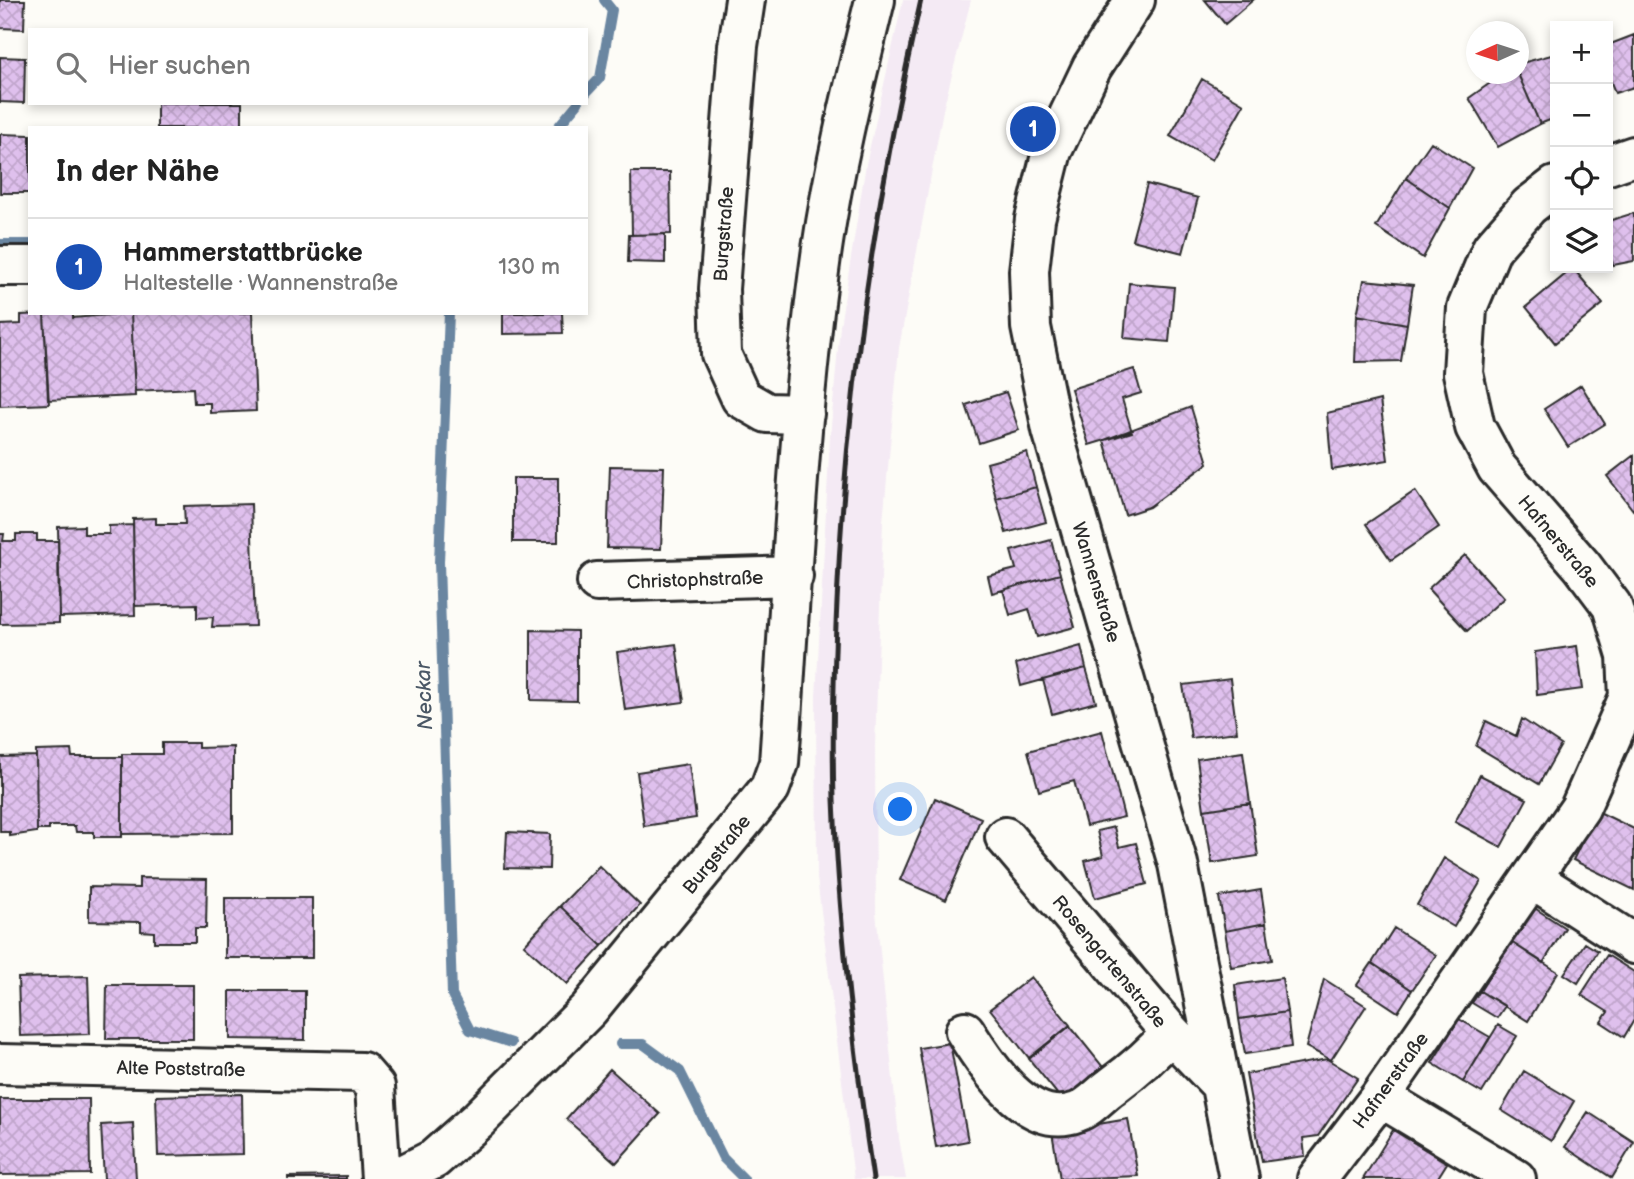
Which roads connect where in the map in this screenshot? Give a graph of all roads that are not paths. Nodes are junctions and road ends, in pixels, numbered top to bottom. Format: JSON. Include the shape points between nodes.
{"nodes":[{"id":1,"x":745,"y":0,"type":"edge"},
{"id":2,"x":875,"y":0,"type":"edge"},
{"id":3,"x":1135,"y":0,"type":"edge"},
{"id":4,"x":1634,"y":156,"type":"edge"},
{"id":5,"x":1613,"y":163,"type":"edge"},
{"id":6,"x":1550,"y":190,"type":"edge"},
{"id":7,"x":0,"y":266,"type":"edge"},
{"id":8,"x":28,"y":266,"type":"edge"},
{"id":9,"x":804,"y":414,"type":"junction"},
{"id":10,"x":793,"y":576,"type":"junction"},
{"id":11,"x":597,"y":582,"type":"dead end"},
{"id":12,"x":1632,"y":698,"type":"edge"},
{"id":13,"x":1005,"y":837,"type":"dead end"},
{"id":14,"x":1533,"y":879,"type":"junction"},
{"id":15,"x":1634,"y":944,"type":"edge"},
{"id":16,"x":965,"y":1031,"type":"dead end"},
{"id":17,"x":1171,"y":1033,"type":"junction"},
{"id":18,"x":0,"y":1063,"type":"edge"},
{"id":19,"x":1219,"y":1083,"type":"junction"},
{"id":20,"x":1380,"y":1097,"type":"junction"},
{"id":21,"x":381,"y":1179,"type":"edge"},
{"id":22,"x":395,"y":1179,"type":"edge"},
{"id":23,"x":1239,"y":1179,"type":"edge"},
{"id":24,"x":1317,"y":1179,"type":"edge"},
{"id":25,"x":1516,"y":1179,"type":"edge"}],
"edges":[{"from":1,"to":9,"type":"street","name":"Burgstraße","via":[[737,46],[719,289],[721,354],[741,398],[767,413]]},
{"from":2,"to":9,"type":"street","name":"Burgstraße","via":[[846,117],[822,247]]},
{"from":3,"to":19,"type":"street","name":"Wannenstraße","via":[[1093,67],[1052,151],[1028,271],[1031,327],[1052,430],[1178,864]]},
{"from":4,"to":5,"type":"street"},
{"from":6,"to":12,"type":"street","name":"Hafnerstraße","via":[[1492,248],[1467,308],[1463,373],[1475,427],[1497,468],[1612,606],[1627,656]]},
{"from":7,"to":8,"type":"street"},
{"from":9,"to":10,"type":"street","name":"Burgstraße"},
{"from":10,"to":11,"type":"street","name":"Christophstraße"},
{"from":10,"to":22,"type":"street","name":"Burgstraße","via":[[779,763],[770,788],[589,1009],[434,1159]]},
{"from":12,"to":14,"type":"street","name":"Hafnerstraße","via":[[1580,808]]},
{"from":13,"to":17,"type":"street","name":"Rosengartenstraße"},
{"from":14,"to":15,"type":"street"},
{"from":14,"to":20,"type":"street","name":"Hafnerstraße"},
{"from":16,"to":17,"type":"street","via":[[1009,1093],[1050,1115],[1077,1112],[1149,1058]]},
{"from":17,"to":19,"type":"street","name":"Rosengartenstraße"},
{"from":18,"to":21,"type":"street","name":"Alte Poststraße","via":[[362,1072],[375,1087]]},
{"from":19,"to":23,"type":"street","name":"Wannenstraße"},
{"from":20,"to":24,"type":"street","name":"Hafnerstraße"},
{"from":20,"to":25,"type":"street"}]}
